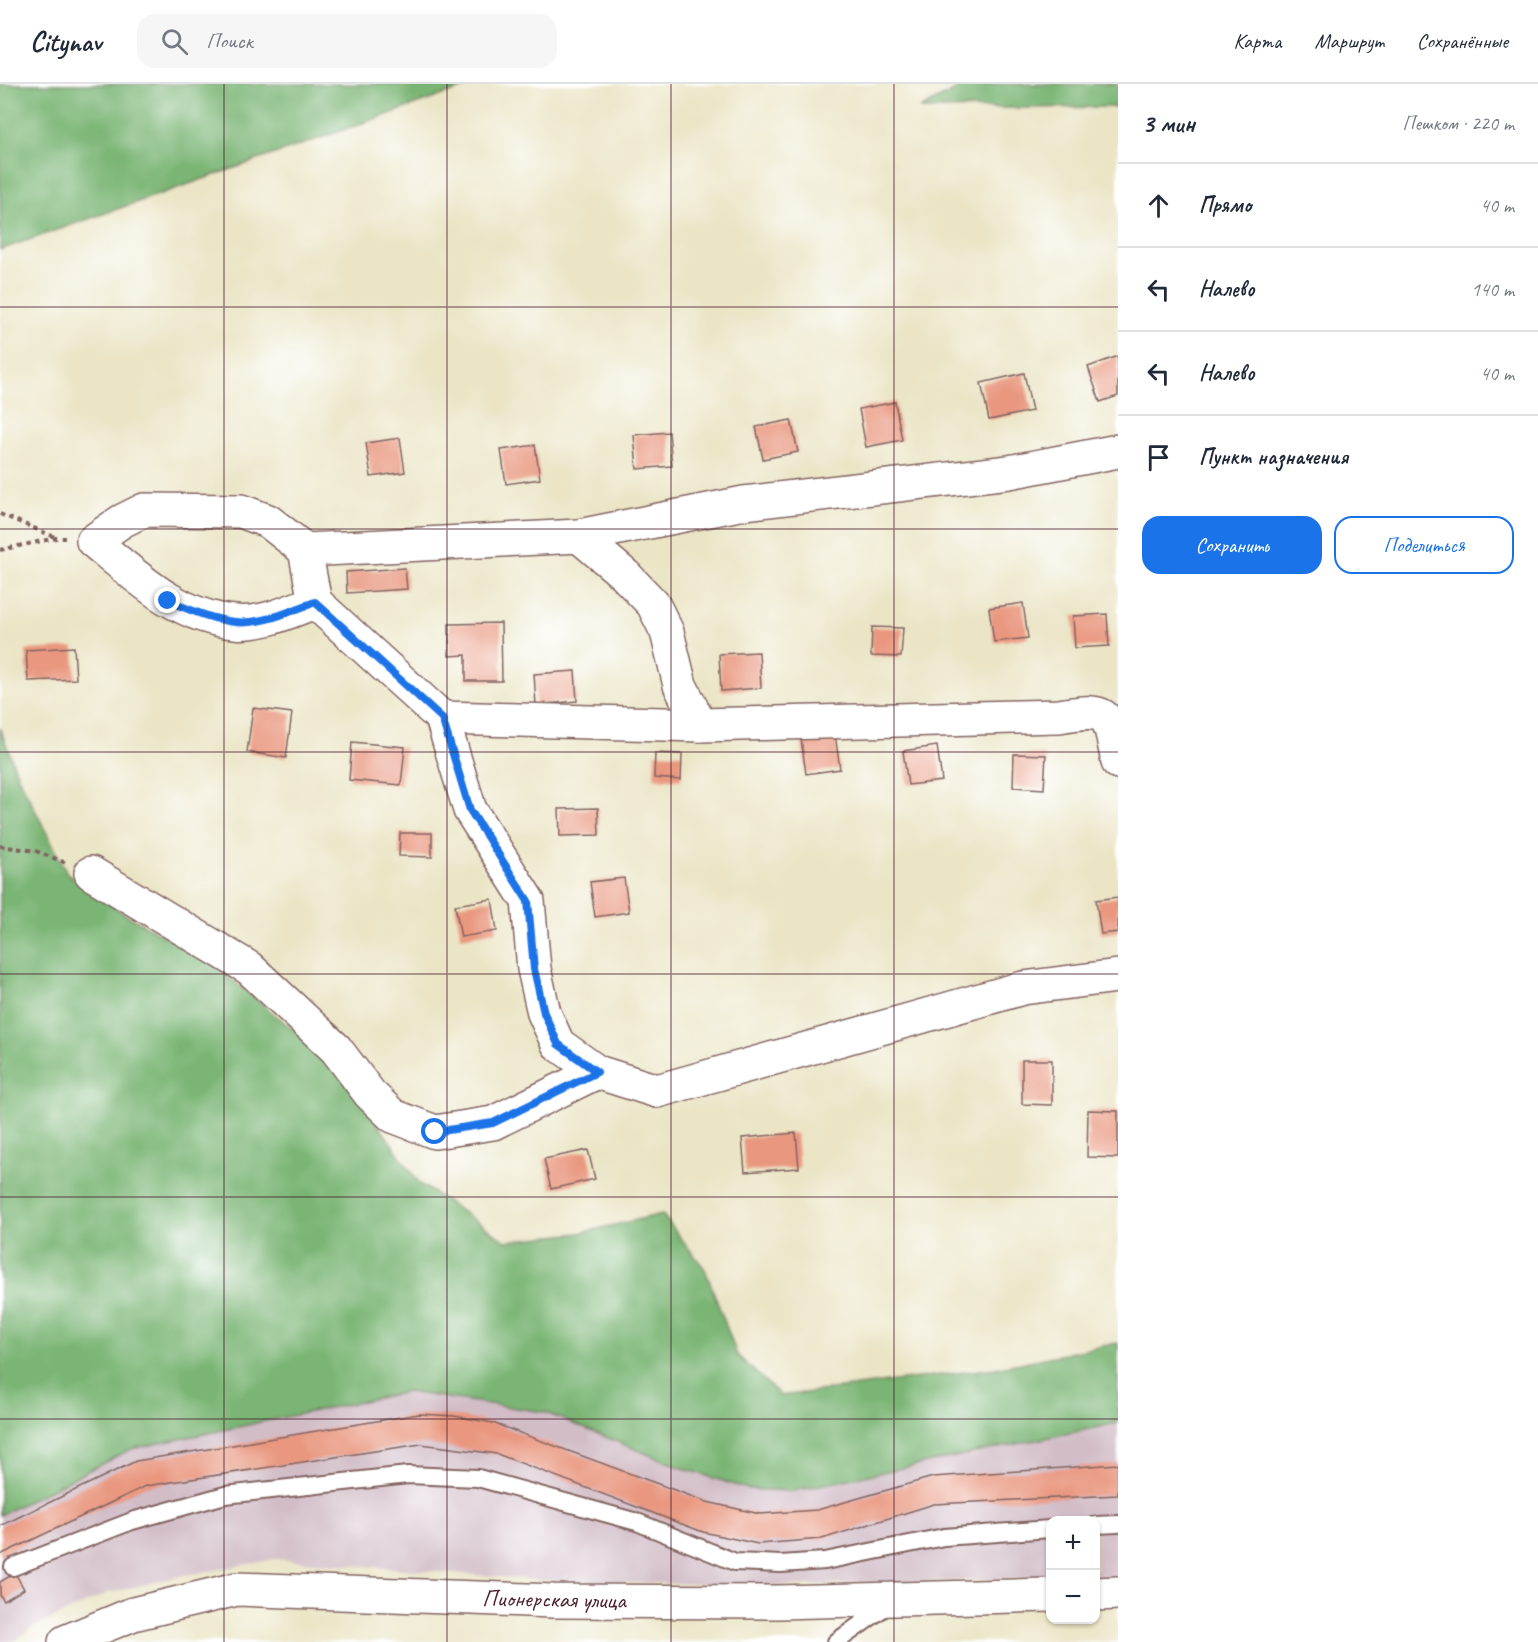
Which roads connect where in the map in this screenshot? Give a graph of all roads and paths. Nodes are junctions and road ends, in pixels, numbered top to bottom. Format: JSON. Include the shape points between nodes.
{"nodes":[{"id":1,"x":1118,"y":451,"type":"edge"},
{"id":2,"x":0,"y":514,"type":"edge"},
{"id":3,"x":579,"y":536,"type":"junction"},
{"id":4,"x":0,"y":550,"type":"edge"},
{"id":5,"x":305,"y":550,"type":"junction"},
{"id":6,"x":315,"y":602,"type":"junction"},
{"id":7,"x":442,"y":718,"type":"junction"},
{"id":8,"x":700,"y":725,"type":"junction"},
{"id":9,"x":1118,"y":762,"type":"edge"},
{"id":10,"x":0,"y":846,"type":"edge"},
{"id":11,"x":91,"y":873,"type":"joint"},
{"id":12,"x":1118,"y":976,"type":"edge"},
{"id":13,"x":597,"y":1072,"type":"junction"},
{"id":14,"x":1118,"y":1524,"type":"edge"},
{"id":15,"x":1100,"y":1525,"type":"edge"},
{"id":16,"x":1046,"y":1529,"type":"edge"},
{"id":17,"x":13,"y":1568,"type":"dead end"},
{"id":18,"x":1118,"y":1593,"type":"edge"},
{"id":19,"x":1100,"y":1594,"type":"edge"},
{"id":20,"x":1046,"y":1595,"type":"edge"},
{"id":21,"x":897,"y":1599,"type":"junction"},
{"id":22,"x":65,"y":1642,"type":"edge"},
{"id":23,"x":836,"y":1642,"type":"edge"}],
"edges":[{"from":1,"to":3,"type":"street","via":[[1009,472],[744,503]]},
{"from":2,"to":4,"type":"path","via":[[56,538]]},
{"from":3,"to":5,"type":"street"},
{"from":3,"to":8,"type":"street","via":[[653,604],[667,632],[680,685]]},
{"from":5,"to":6,"type":"street"},
{"from":5,"to":6,"type":"street","via":[[268,521],[241,511],[144,510],[93,541],[168,601],[204,615],[236,622],[269,618]]},
{"from":6,"to":7,"type":"street"},
{"from":7,"to":8,"type":"street"},
{"from":7,"to":13,"type":"street","via":[[470,810],[528,901],[534,969],[544,1013],[558,1044]]},
{"from":8,"to":9,"type":"street","via":[[1047,716],[1085,711],[1100,713],[1110,723]]},
{"from":10,"to":11,"type":"path","via":[[36,851]]},
{"from":11,"to":13,"type":"street","via":[[249,968],[336,1049],[370,1094],[393,1116],[435,1132],[493,1123]]},
{"from":12,"to":13,"type":"street","via":[[1023,988],[657,1091]]},
{"from":14,"to":15,"type":"lane"},
{"from":16,"to":17,"type":"lane","via":[[944,1538],[825,1561],[735,1562],[637,1522],[478,1478],[408,1475],[225,1495],[132,1521]]},
{"from":18,"to":19,"type":"street"},
{"from":20,"to":21,"type":"street","name":"Пионерская улица"},
{"from":21,"to":22,"type":"street","name":"Пионерская улица","via":[[553,1601],[237,1589],[133,1614]]},
{"from":21,"to":23,"type":"lane"}]}
